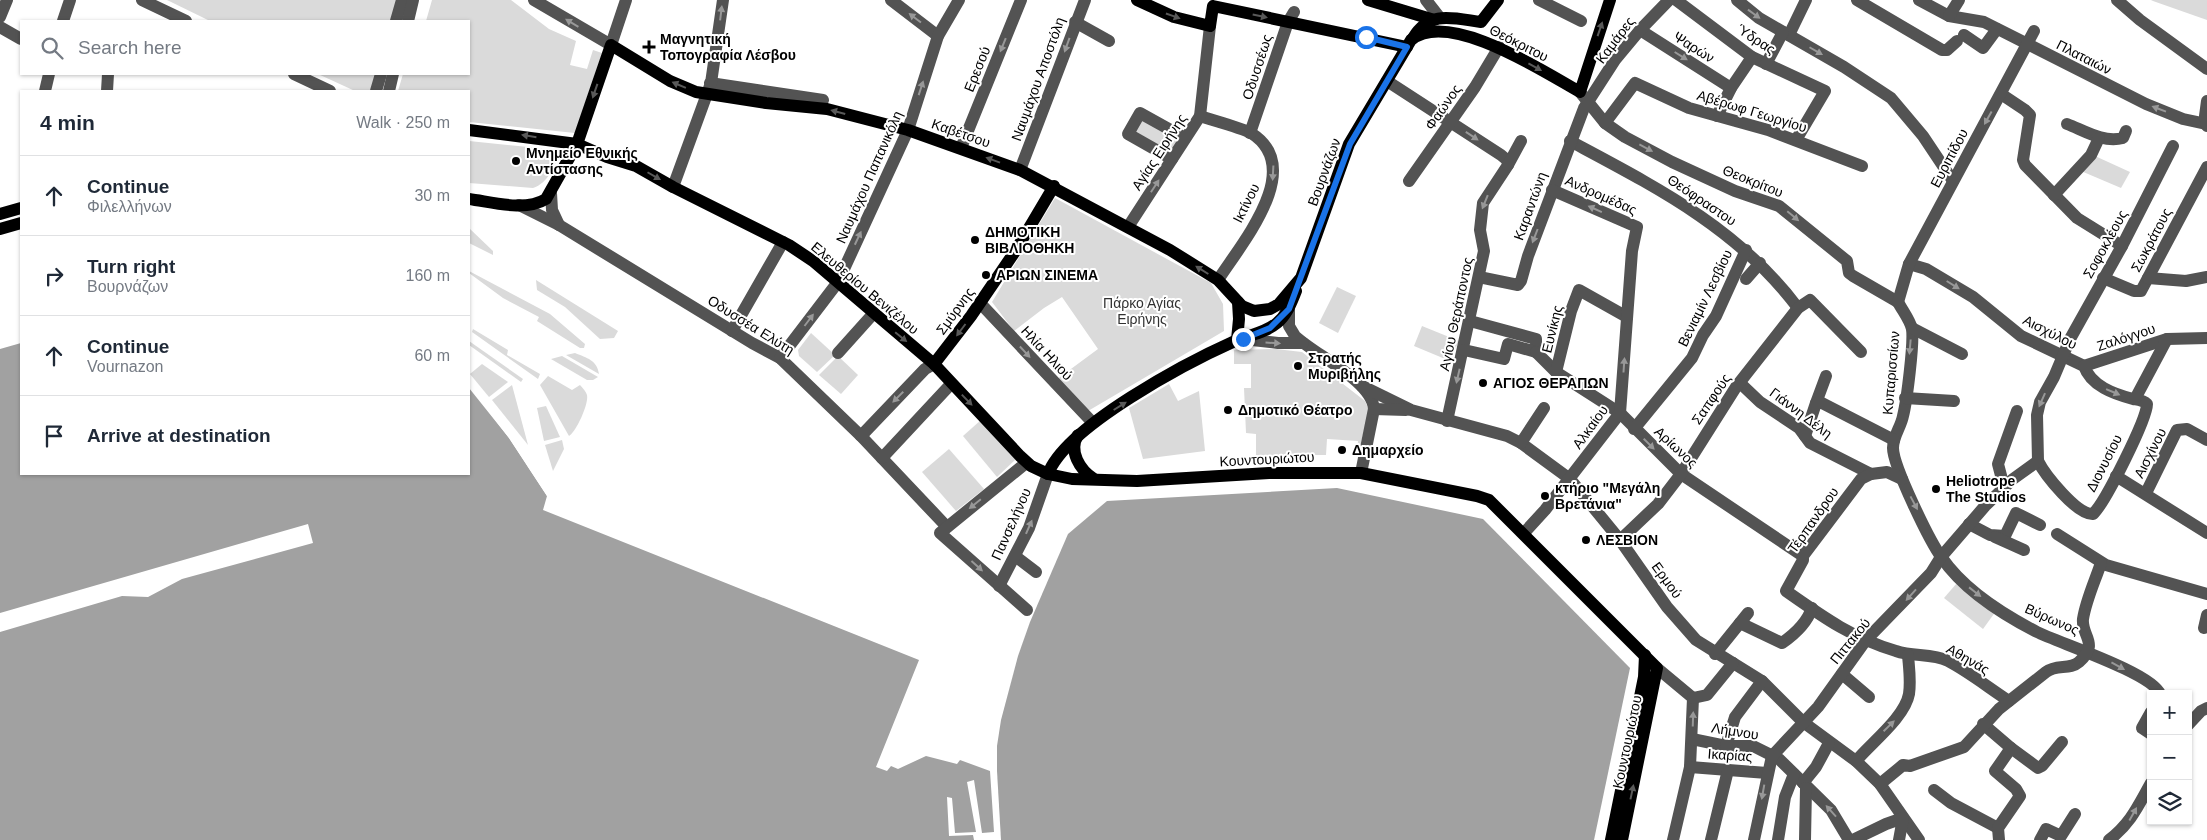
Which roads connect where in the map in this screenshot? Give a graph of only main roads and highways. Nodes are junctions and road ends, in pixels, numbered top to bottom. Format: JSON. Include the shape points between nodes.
{"nodes":[{"id":1,"x":1137,"y":0,"type":"edge"},
{"id":2,"x":1368,"y":0,"type":"edge"},
{"id":3,"x":1498,"y":0,"type":"edge"},
{"id":4,"x":1610,"y":0,"type":"edge"},
{"id":5,"x":1213,"y":3,"type":"edge"},
{"id":6,"x":1435,"y":19,"type":"junction"},
{"id":7,"x":1462,"y":20,"type":"junction"},
{"id":8,"x":1481,"y":22,"type":"junction"},
{"id":9,"x":1459,"y":36,"type":"junction"},
{"id":10,"x":1483,"y":40,"type":"junction"},
{"id":11,"x":1409,"y":44,"type":"junction"},
{"id":12,"x":470,"y":130,"type":"edge"},
{"id":13,"x":577,"y":144,"type":"junction"},
{"id":14,"x":1054,"y":186,"type":"junction"},
{"id":15,"x":470,"y":199,"type":"edge"},
{"id":16,"x":20,"y":208,"type":"edge"},
{"id":17,"x":0,"y":214,"type":"edge"},
{"id":18,"x":20,"y":222,"type":"edge"},
{"id":19,"x":0,"y":229,"type":"edge"},
{"id":20,"x":1301,"y":278,"type":"junction"},
{"id":21,"x":1238,"y":302,"type":"junction"},
{"id":22,"x":1274,"y":307,"type":"joint"},
{"id":23,"x":1240,"y":339,"type":"junction"},
{"id":24,"x":934,"y":364,"type":"junction"},
{"id":25,"x":1080,"y":433,"type":"junction"},
{"id":26,"x":1048,"y":474,"type":"junction"},
{"id":27,"x":1094,"y":479,"type":"junction"},
{"id":28,"x":1645,"y":655,"type":"junction"},
{"id":29,"x":1611,"y":840,"type":"edge"},
{"id":30,"x":1622,"y":840,"type":"edge"}],
"edges":[{"from":1,"to":5,"type":"main road","name":"Αγίας Ειρήνης","one_way":true,"via":[[1174,17],[1210,26]]},
{"from":2,"to":6,"type":"main road"},
{"from":3,"to":8,"type":"main road"},
{"from":10,"to":4,"type":"main road","name":"Θεόκριτου","one_way":true,"via":[[1584,96]]},
{"from":5,"to":11,"type":"main road","one_way":true},
{"from":6,"to":7,"type":"main road"},
{"from":6,"to":11,"type":"main road","name":"Βουρνάζων","via":[[1422,25]]},
{"from":7,"to":8,"type":"main road"},
{"from":7,"to":9,"type":"main road","via":[[1468,29]]},
{"from":8,"to":10,"type":"main road","via":[[1478,33]]},
{"from":9,"to":10,"type":"main road","name":"Θεόκριτου"},
{"from":9,"to":11,"type":"main road","name":"Θεόκριτου","via":[[1429,32],[1419,34]]},
{"from":11,"to":20,"type":"main road","name":"Βουρνάζων","via":[[1350,144]]},
{"from":13,"to":12,"type":"main road","name":"Ελευθερίου Βενιζέλου","one_way":true},
{"from":14,"to":13,"type":"main road","name":"Καβέτσου","one_way":true,"via":[[1020,170],[908,130],[827,109],[670,81],[611,45]]},
{"from":13,"to":15,"type":"main road","via":[[551,193],[540,202],[519,205]]},
{"from":13,"to":24,"type":"main road","name":"Ελευθερίου Βενιζέλου","one_way":true,"via":[[636,166],[673,188],[783,242],[813,261]]},
{"from":21,"to":14,"type":"main road","name":"Καβέτσου","one_way":true,"via":[[1218,280]]},
{"from":14,"to":24,"type":"main road","name":"Σμύρνης","one_way":true,"via":[[980,304]]},
{"from":16,"to":17,"type":"main road"},
{"from":18,"to":19,"type":"main road"},
{"from":20,"to":22,"type":"main road","name":"Βουρνάζων","via":[[1284,300]]},
{"from":20,"to":23,"type":"main road","via":[[1289,309],[1270,328]]},
{"from":21,"to":22,"type":"main road","name":"Καβέτσου","via":[[1254,311]]},
{"from":21,"to":23,"type":"main road"},
{"from":25,"to":23,"type":"main road","one_way":true,"via":[[1182,367]]},
{"from":24,"to":26,"type":"main road","name":"Ελευθερίου Βενιζέλου","one_way":true,"via":[[1026,463]]},
{"from":25,"to":26,"type":"main road","via":[[1052,463]]},
{"from":25,"to":27,"type":"main road","via":[[1074,445],[1077,457],[1082,470]]},
{"from":26,"to":27,"type":"main road","name":"Κουντουριώτου"},
{"from":27,"to":28,"type":"main road","name":"Κουντουριώτου","via":[[1108,482],[1269,473],[1361,473],[1483,497],[1524,533]]},
{"from":28,"to":29,"type":"main road","name":"Κουντουριώτου","via":[[1644,677]]},
{"from":30,"to":28,"type":"main road","name":"Κουντουριώτου","one_way":true,"via":[[1657,668]]}]}
